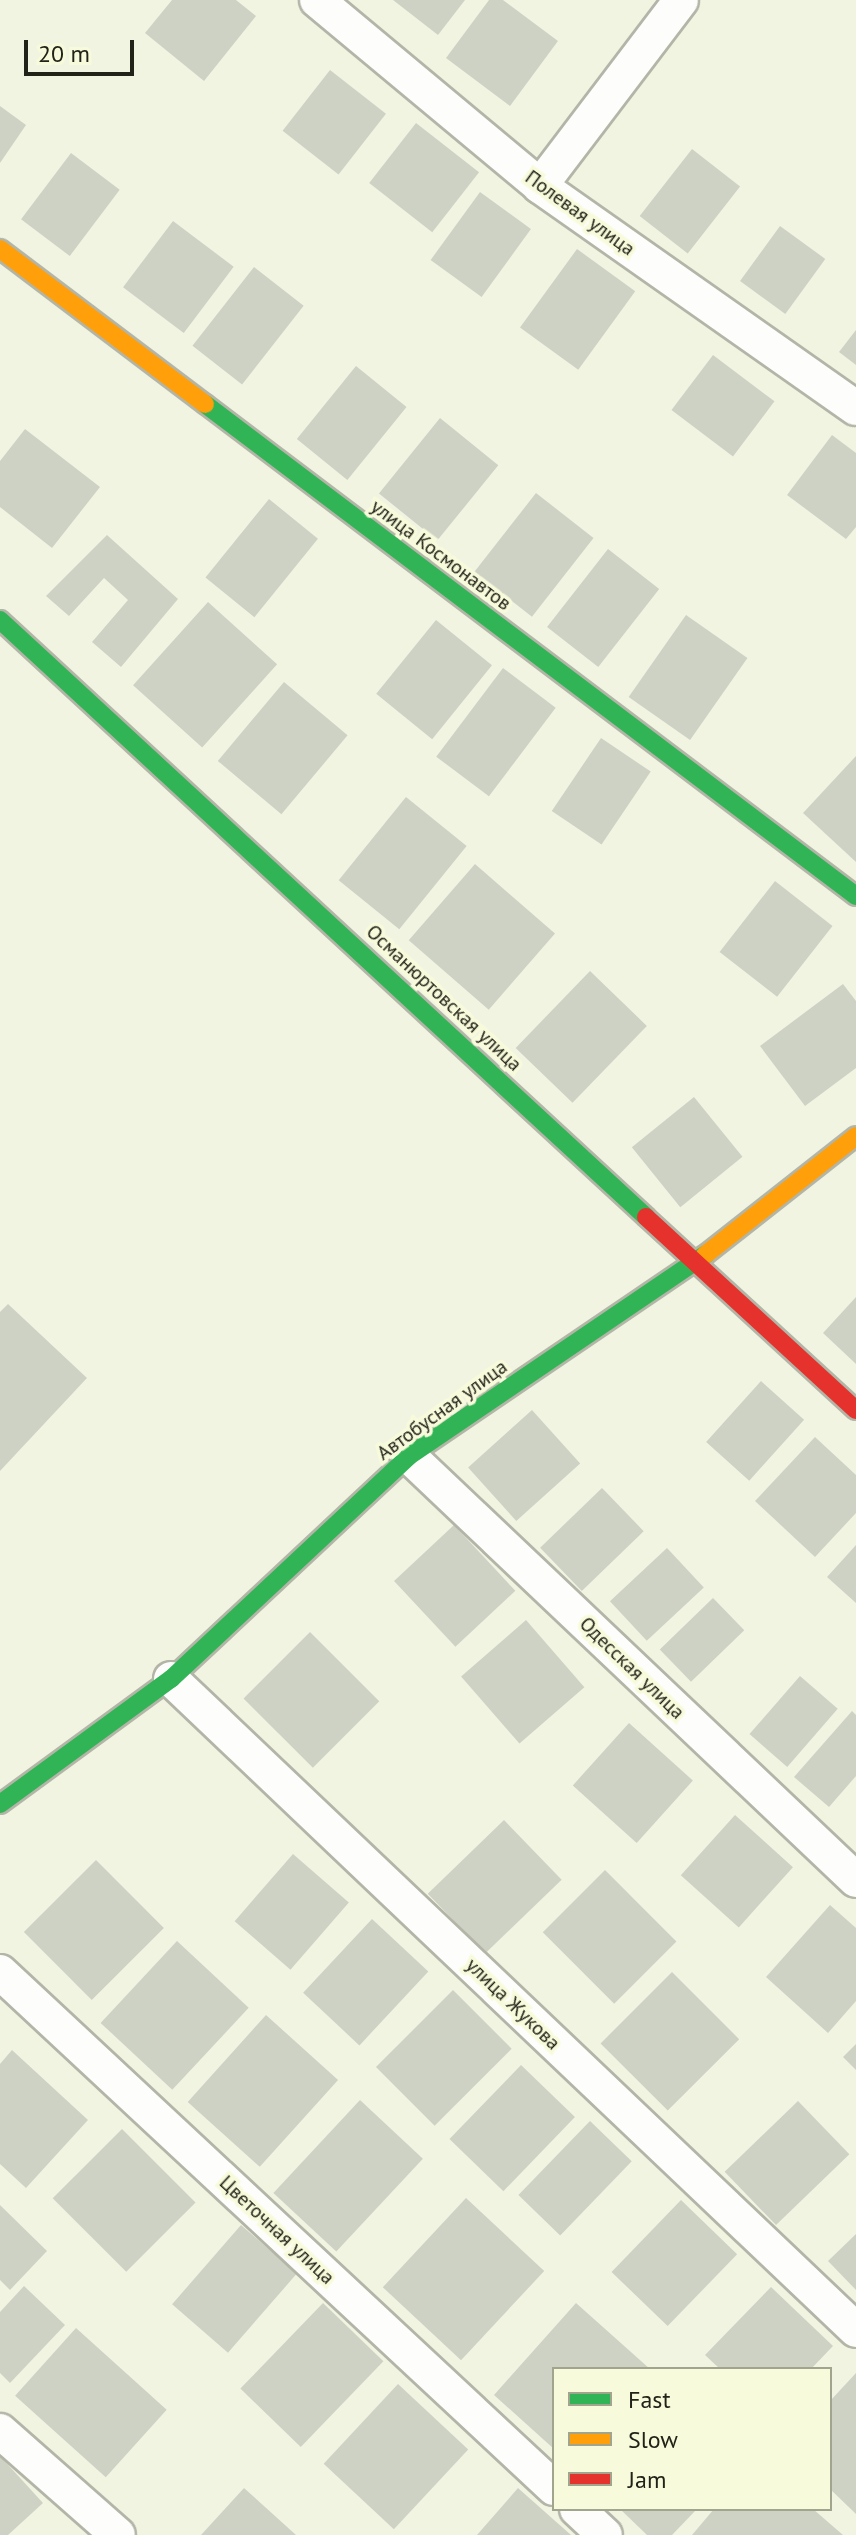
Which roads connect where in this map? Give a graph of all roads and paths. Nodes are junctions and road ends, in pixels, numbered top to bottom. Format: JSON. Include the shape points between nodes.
{"nodes":[{"id":1,"x":317,"y":0,"type":"edge"},
{"id":2,"x":681,"y":0,"type":"edge"},
{"id":3,"x":540,"y":186,"type":"junction"},
{"id":4,"x":0,"y":249,"type":"edge"},
{"id":5,"x":856,"y":408,"type":"edge"},
{"id":6,"x":0,"y":620,"type":"edge"},
{"id":7,"x":856,"y":896,"type":"edge"},
{"id":8,"x":856,"y":1136,"type":"edge"},
{"id":9,"x":697,"y":1261,"type":"junction"},
{"id":10,"x":856,"y":1410,"type":"edge"},
{"id":11,"x":409,"y":1456,"type":"junction"},
{"id":12,"x":171,"y":1679,"type":"junction"},
{"id":13,"x":0,"y":1804,"type":"edge"},
{"id":14,"x":856,"y":1880,"type":"edge"},
{"id":15,"x":0,"y":1972,"type":"edge"},
{"id":16,"x":856,"y":2330,"type":"edge"},
{"id":17,"x":0,"y":2431,"type":"edge"},
{"id":18,"x":552,"y":2486,"type":"edge"},
{"id":19,"x":579,"y":2511,"type":"edge"},
{"id":20,"x":118,"y":2535,"type":"edge"},
{"id":21,"x":605,"y":2535,"type":"edge"}],
"edges":[{"from":1,"to":3,"type":"street","name":"Полевая улица"},
{"from":2,"to":3,"type":"street"},
{"from":3,"to":5,"type":"street","name":"Полевая улица"},
{"from":4,"to":7,"type":"street","name":"улица Космонавтов"},
{"from":6,"to":9,"type":"street","name":"Османюртовская улица"},
{"from":8,"to":9,"type":"street","name":"Автобусная улица"},
{"from":9,"to":10,"type":"street","name":"Османюртовская улица"},
{"from":9,"to":11,"type":"street","name":"Автобусная улица"},
{"from":11,"to":12,"type":"street","name":"Автобусная улица"},
{"from":11,"to":14,"type":"street","name":"Одесская улица"},
{"from":12,"to":13,"type":"street","name":"Автобусная улица"},
{"from":12,"to":16,"type":"street","name":"улица Жукова"},
{"from":15,"to":18,"type":"street","name":"Цветочная улица"},
{"from":17,"to":20,"type":"street"},
{"from":19,"to":21,"type":"street"}]}
